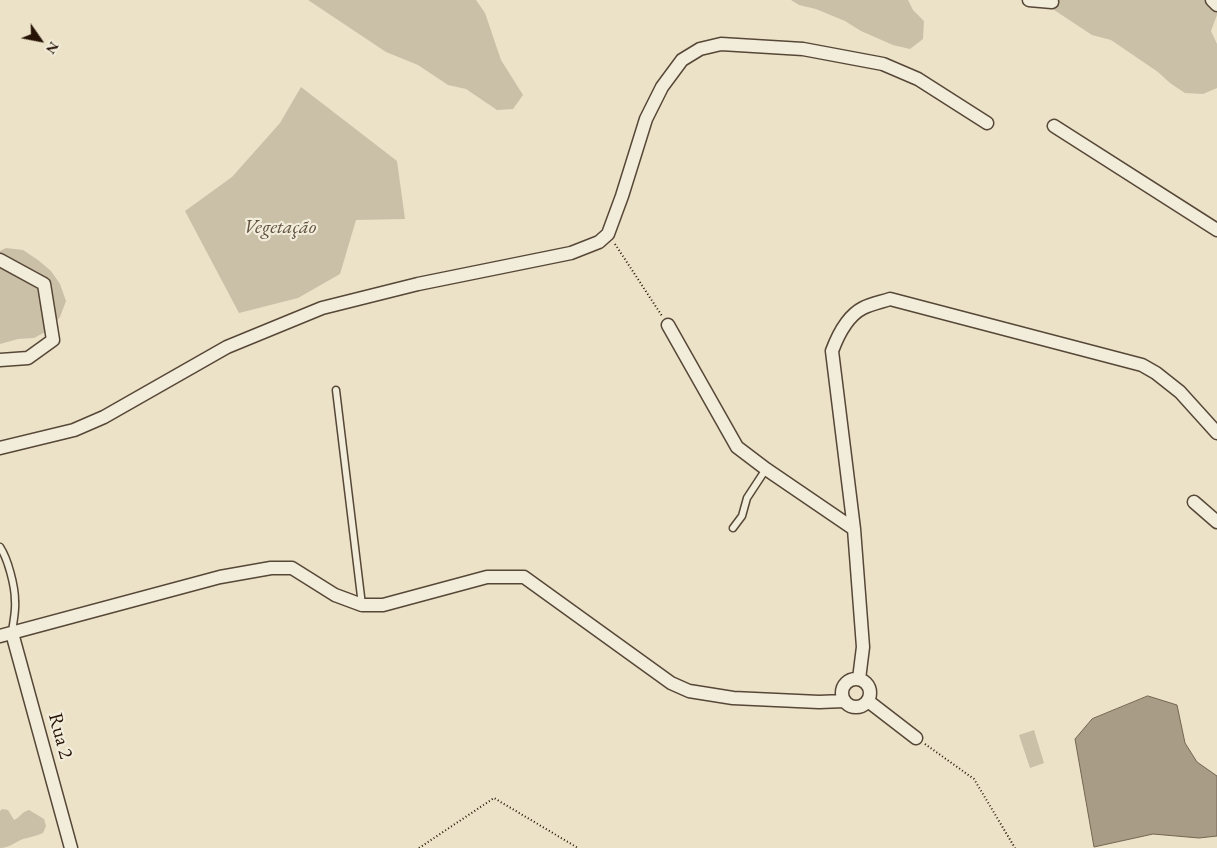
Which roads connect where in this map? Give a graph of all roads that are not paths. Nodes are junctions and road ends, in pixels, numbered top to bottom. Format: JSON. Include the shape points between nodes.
{"nodes":[{"id":1,"x":1029,"y":0,"type":"edge"},
{"id":2,"x":1212,"y":0,"type":"edge"},
{"id":3,"x":1052,"y":2,"type":"dead end"},
{"id":4,"x":1217,"y":5,"type":"edge"},
{"id":5,"x":987,"y":123,"type":"dead end"},
{"id":6,"x":1054,"y":126,"type":"dead end"},
{"id":7,"x":1217,"y":230,"type":"edge"},
{"id":8,"x":0,"y":260,"type":"edge"},
{"id":9,"x":668,"y":325,"type":"road end"},
{"id":10,"x":0,"y":360,"type":"edge"},
{"id":11,"x":336,"y":390,"type":"dead end"},
{"id":12,"x":1217,"y":433,"type":"edge"},
{"id":13,"x":0,"y":448,"type":"edge"},
{"id":14,"x":766,"y":469,"type":"junction"},
{"id":15,"x":1194,"y":502,"type":"dead end"},
{"id":16,"x":1217,"y":522,"type":"edge"},
{"id":17,"x":733,"y":528,"type":"dead end"},
{"id":18,"x":854,"y":529,"type":"junction"},
{"id":19,"x":0,"y":547,"type":"edge"},
{"id":20,"x":362,"y":605,"type":"junction"},
{"id":21,"x":6,"y":635,"type":"edge"},
{"id":22,"x":859,"y":679,"type":"junction"},
{"id":23,"x":844,"y":700,"type":"junction"},
{"id":24,"x":868,"y":701,"type":"junction"},
{"id":25,"x":916,"y":738,"type":"road end"},
{"id":26,"x":71,"y":848,"type":"edge"}],
"edges":[{"from":1,"to":3,"type":"street"},
{"from":2,"to":4,"type":"street"},
{"from":5,"to":13,"type":"street","via":[[918,79],[883,64],[803,49],[721,44],[700,49],[682,60],[662,87],[646,119],[608,234],[599,242],[571,253],[418,284],[322,308],[226,347],[97,420],[74,430]]},
{"from":6,"to":7,"type":"street"},
{"from":8,"to":10,"type":"street","via":[[44,284],[53,340],[28,358]]},
{"from":9,"to":14,"type":"street","via":[[737,447]]},
{"from":11,"to":20,"type":"lane"},
{"from":12,"to":18,"type":"street","via":[[1180,392],[1142,365],[890,299],[861,309],[850,318],[832,351]]},
{"from":14,"to":17,"type":"lane"},
{"from":14,"to":18,"type":"street"},
{"from":15,"to":16,"type":"street"},
{"from":18,"to":22,"type":"street","via":[[863,647]]},
{"from":19,"to":21,"type":"lane","via":[[6,556],[16,603]]},
{"from":20,"to":21,"type":"street","via":[[335,595],[292,568],[271,568],[220,578]]},
{"from":20,"to":23,"type":"street","via":[[383,605],[487,576],[524,578],[671,683],[690,691],[733,698]]},
{"from":21,"to":26,"type":"street","name":"Rua 2"},
{"from":22,"to":23,"type":"street","via":[[845,683]]},
{"from":22,"to":24,"type":"street","via":[[869,687]]},
{"from":23,"to":24,"type":"street","via":[[851,707]]},
{"from":24,"to":25,"type":"street"}]}
